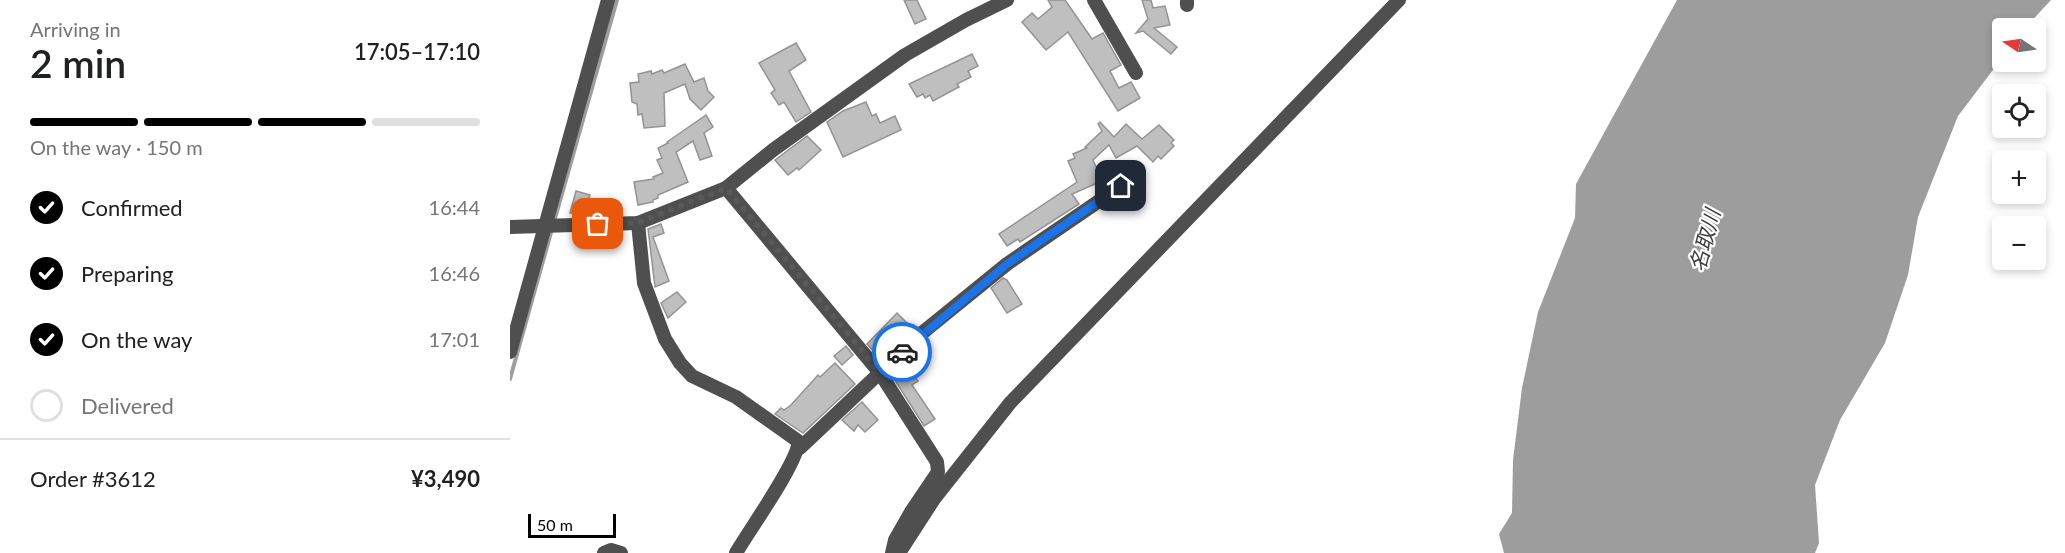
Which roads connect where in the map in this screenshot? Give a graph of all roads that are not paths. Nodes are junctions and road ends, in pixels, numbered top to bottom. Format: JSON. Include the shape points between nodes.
{"nodes":[{"id":1,"x":608,"y":0,"type":"edge"},
{"id":2,"x":1007,"y":0,"type":"edge"},
{"id":3,"x":1094,"y":0,"type":"edge"},
{"id":4,"x":1399,"y":0,"type":"edge"},
{"id":5,"x":1136,"y":73,"type":"dead end"},
{"id":6,"x":1121,"y":186,"type":"dead end"},
{"id":7,"x":726,"y":188,"type":"junction"},
{"id":8,"x":638,"y":223,"type":"junction"},
{"id":9,"x":552,"y":226,"type":"junction"},
{"id":10,"x":510,"y":227,"type":"edge"},
{"id":11,"x":510,"y":352,"type":"edge"},
{"id":12,"x":880,"y":372,"type":"junction"},
{"id":13,"x":800,"y":448,"type":"junction"},
{"id":14,"x":604,"y":553,"type":"edge"},
{"id":15,"x":621,"y":553,"type":"edge"},
{"id":16,"x":736,"y":553,"type":"edge"},
{"id":17,"x":892,"y":553,"type":"edge"},
{"id":18,"x":899,"y":553,"type":"edge"}],
"edges":[{"from":1,"to":9,"type":"street"},
{"from":2,"to":7,"type":"street","via":[[905,55]]},
{"from":3,"to":5,"type":"street"},
{"from":4,"to":18,"type":"street","via":[[1010,403],[934,499]]},
{"from":6,"to":12,"type":"street","via":[[1007,264]]},
{"from":7,"to":8,"type":"street"},
{"from":7,"to":12,"type":"street"},
{"from":8,"to":9,"type":"street"},
{"from":8,"to":13,"type":"street","via":[[644,283],[665,339],[680,363],[692,376],[736,397],[790,435]]},
{"from":9,"to":10,"type":"street"},
{"from":9,"to":11,"type":"street"},
{"from":12,"to":13,"type":"street"},
{"from":12,"to":17,"type":"street","via":[[938,468]]},
{"from":13,"to":16,"type":"street"},
{"from":14,"to":15,"type":"street"}]}
